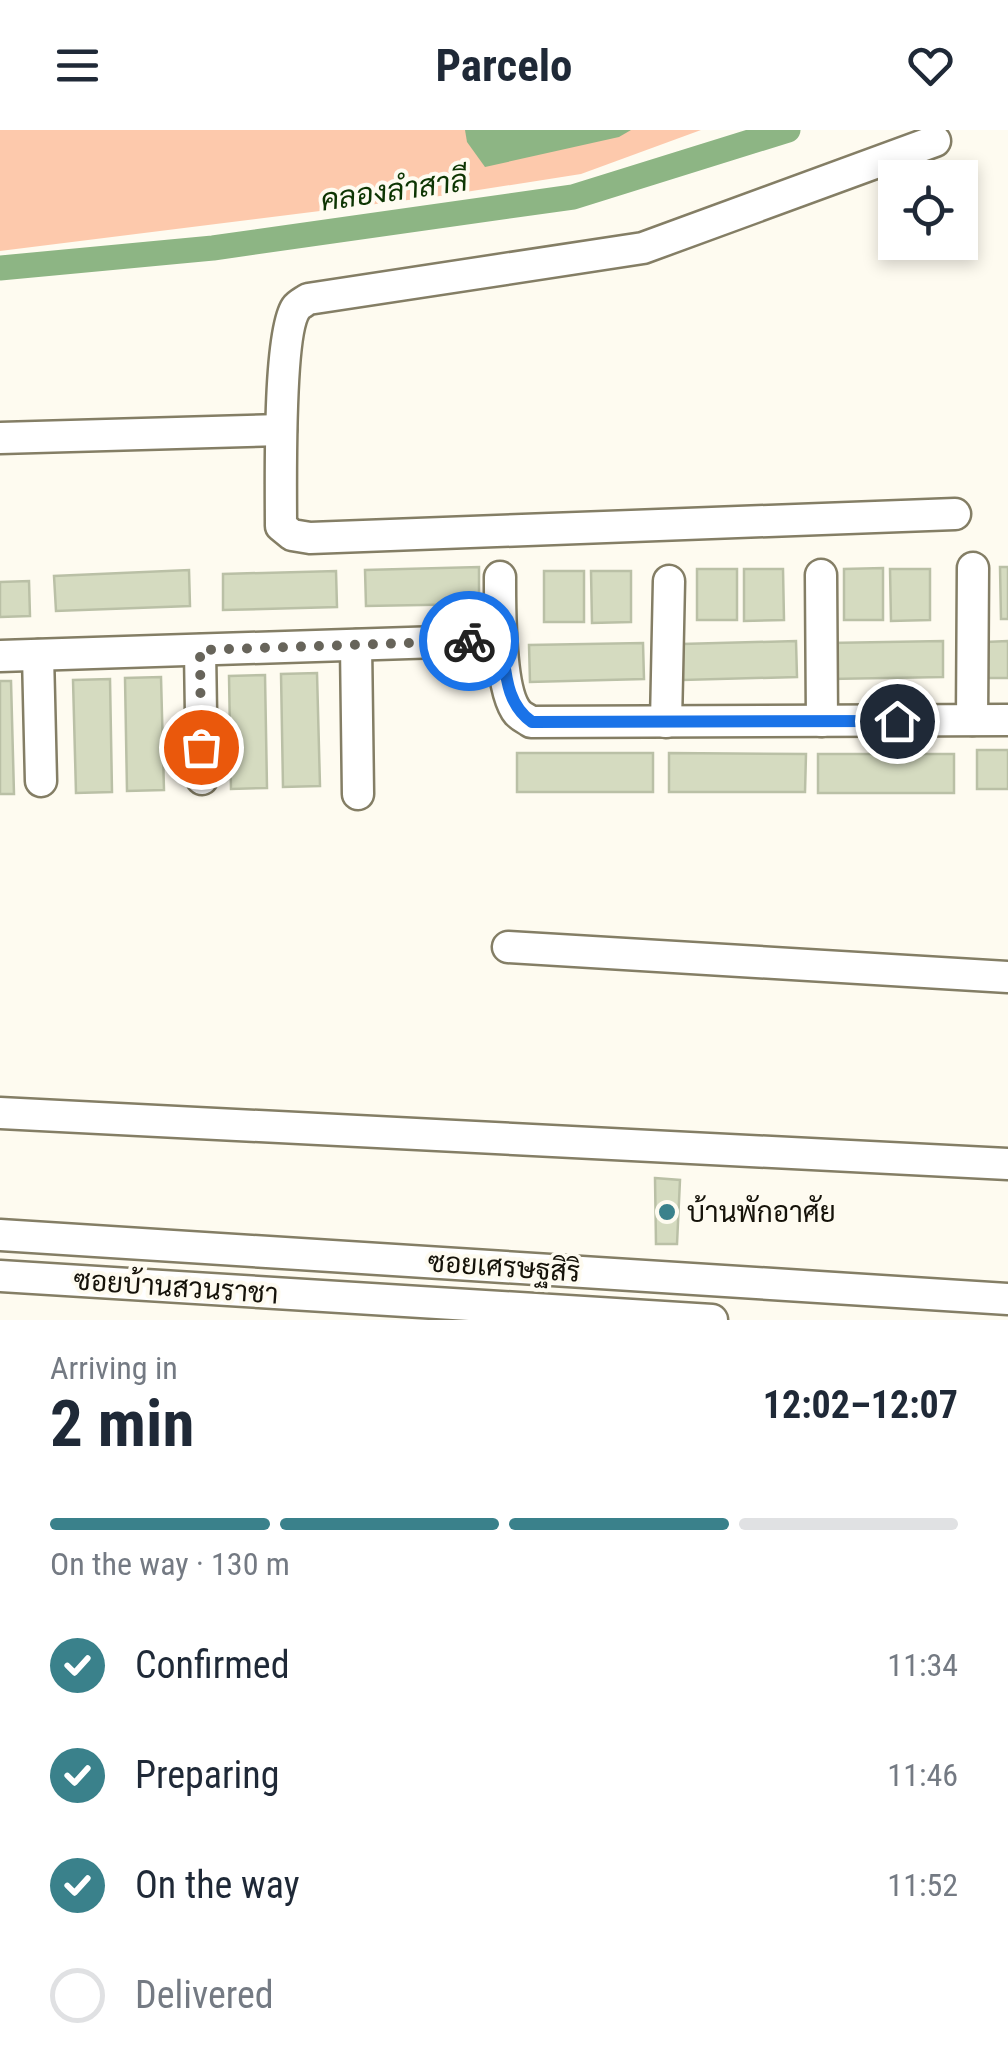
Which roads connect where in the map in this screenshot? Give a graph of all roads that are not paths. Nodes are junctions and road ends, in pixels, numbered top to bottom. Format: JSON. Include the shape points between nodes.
{"nodes":[{"id":1,"x":935,"y":140,"type":"dead end"},
{"id":2,"x":281,"y":430,"type":"junction"},
{"id":3,"x":0,"y":438,"type":"edge"},
{"id":4,"x":955,"y":514,"type":"dead end"},
{"id":5,"x":973,"y":568,"type":"dead end"},
{"id":6,"x":821,"y":575,"type":"dead end"},
{"id":7,"x":500,"y":578,"type":"dead end"},
{"id":8,"x":669,"y":581,"type":"dead end"},
{"id":9,"x":501,"y":640,"type":"junction"},
{"id":10,"x":356,"y":645,"type":"junction"},
{"id":11,"x":200,"y":650,"type":"junction"},
{"id":12,"x":38,"y":655,"type":"junction"},
{"id":13,"x":0,"y":656,"type":"edge"},
{"id":14,"x":972,"y":720,"type":"junction"},
{"id":15,"x":1008,"y":720,"type":"edge"},
{"id":16,"x":822,"y":721,"type":"junction"},
{"id":17,"x":666,"y":722,"type":"junction"},
{"id":18,"x":202,"y":779,"type":"dead end"},
{"id":19,"x":41,"y":781,"type":"dead end"},
{"id":20,"x":358,"y":794,"type":"dead end"},
{"id":21,"x":508,"y":946,"type":"dead end"},
{"id":22,"x":1008,"y":976,"type":"edge"},
{"id":23,"x":0,"y":1113,"type":"edge"},
{"id":24,"x":1008,"y":1164,"type":"edge"},
{"id":25,"x":0,"y":1235,"type":"edge"},
{"id":26,"x":0,"y":1276,"type":"edge"},
{"id":27,"x":1008,"y":1298,"type":"edge"},
{"id":28,"x":536,"y":1314,"type":"edge"},
{"id":29,"x":695,"y":1319,"type":"edge"}],
"edges":[{"from":1,"to":2,"type":"street","via":[[643,248],[308,299],[296,308],[289,330]]},
{"from":2,"to":3,"type":"street"},
{"from":2,"to":4,"type":"street","via":[[282,526],[310,538]]},
{"from":5,"to":14,"type":"street"},
{"from":6,"to":16,"type":"street"},
{"from":7,"to":9,"type":"street"},
{"from":8,"to":17,"type":"street"},
{"from":9,"to":10,"type":"street"},
{"from":9,"to":17,"type":"street","via":[[510,695],[532,722]]},
{"from":10,"to":11,"type":"street"},
{"from":10,"to":20,"type":"street"},
{"from":11,"to":12,"type":"street"},
{"from":11,"to":18,"type":"street"},
{"from":12,"to":13,"type":"street"},
{"from":12,"to":19,"type":"street"},
{"from":14,"to":15,"type":"street"},
{"from":14,"to":16,"type":"street"},
{"from":16,"to":17,"type":"street"},
{"from":21,"to":22,"type":"street"},
{"from":23,"to":24,"type":"street"},
{"from":25,"to":27,"type":"street","name":"ซอยเศรษฐสิริ"},
{"from":26,"to":28,"type":"street","name":"ซอยบ้านสวนราชา"},
{"from":28,"to":29,"type":"street","name":"ซอยบ้านสวนราชา"}]}
